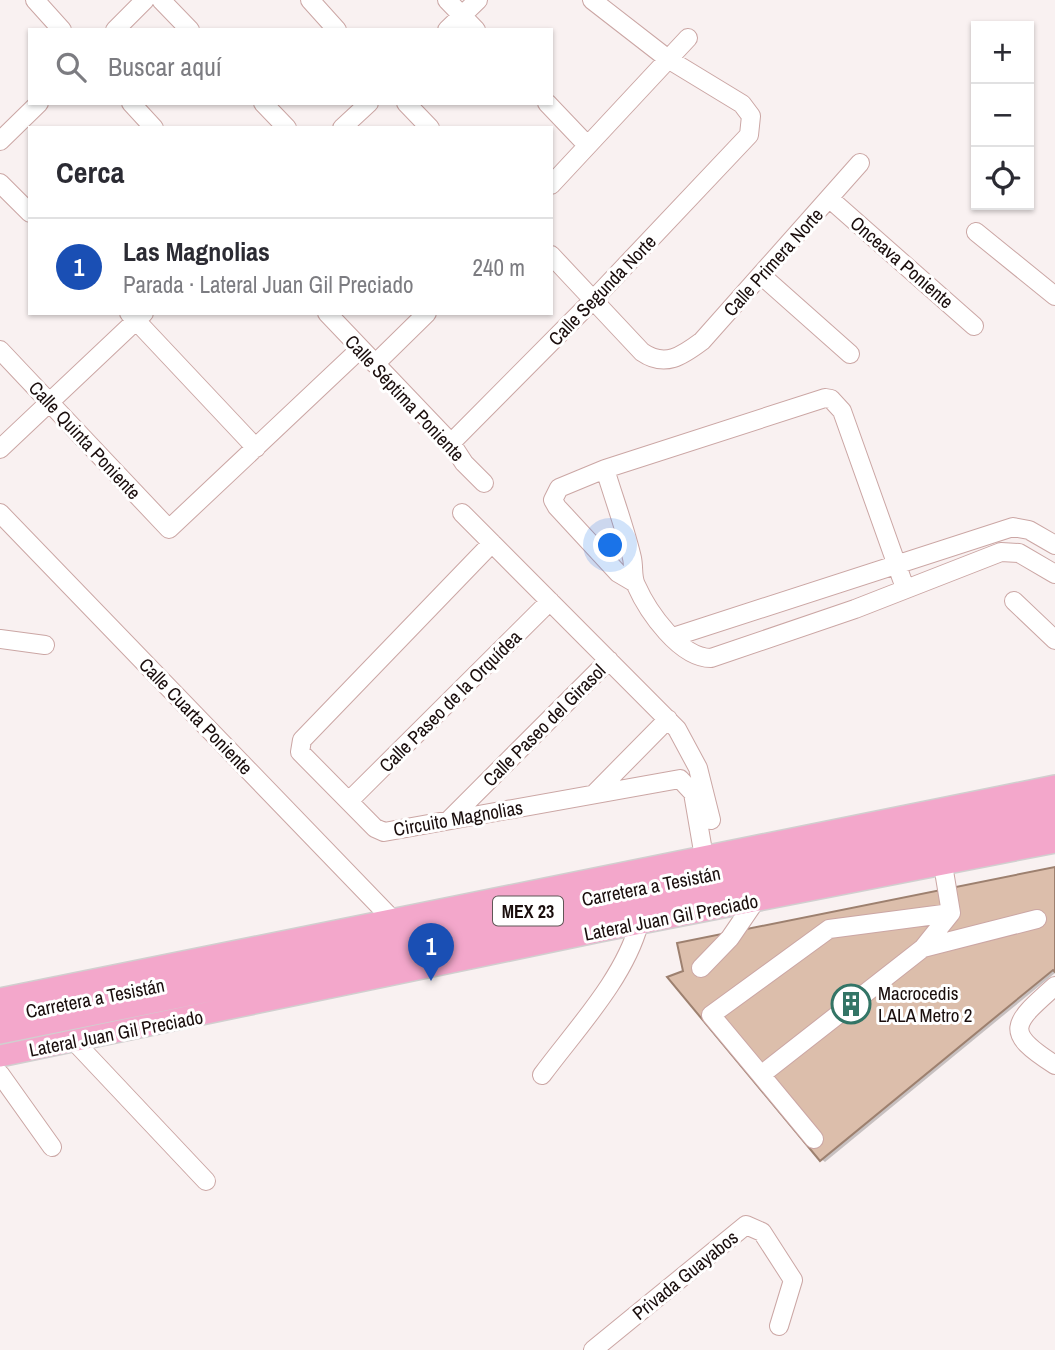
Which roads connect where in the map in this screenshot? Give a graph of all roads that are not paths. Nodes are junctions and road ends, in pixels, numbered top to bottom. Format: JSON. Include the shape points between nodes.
{"nodes":[{"id":1,"x":35,"y":0,"type":"edge"},
{"id":2,"x":145,"y":0,"type":"edge"},
{"id":3,"x":161,"y":0,"type":"edge"},
{"id":4,"x":310,"y":0,"type":"edge"},
{"id":5,"x":447,"y":0,"type":"edge"},
{"id":6,"x":478,"y":0,"type":"edge"},
{"id":7,"x":592,"y":0,"type":"edge"},
{"id":8,"x":462,"y":15,"type":"junction"},
{"id":9,"x":60,"y":28,"type":"edge"},
{"id":10,"x":117,"y":28,"type":"edge"},
{"id":11,"x":188,"y":28,"type":"edge"},
{"id":12,"x":335,"y":28,"type":"edge"},
{"id":13,"x":449,"y":28,"type":"edge"},
{"id":14,"x":474,"y":28,"type":"edge"},
{"id":15,"x":688,"y":38,"type":"dead end"},
{"id":16,"x":668,"y":60,"type":"junction"},
{"id":17,"x":37,"y":105,"type":"edge"},
{"id":18,"x":133,"y":105,"type":"edge"},
{"id":19,"x":264,"y":105,"type":"edge"},
{"id":20,"x":367,"y":105,"type":"edge"},
{"id":21,"x":408,"y":105,"type":"edge"},
{"id":22,"x":549,"y":105,"type":"edge"},
{"id":23,"x":152,"y":126,"type":"edge"},
{"id":24,"x":285,"y":126,"type":"edge"},
{"id":25,"x":344,"y":126,"type":"edge"},
{"id":26,"x":428,"y":126,"type":"edge"},
{"id":27,"x":0,"y":141,"type":"edge"},
{"id":28,"x":587,"y":145,"type":"junction"},
{"id":29,"x":860,"y":163,"type":"dead end"},
{"id":30,"x":0,"y":183,"type":"edge"},
{"id":31,"x":553,"y":184,"type":"edge"},
{"id":32,"x":830,"y":198,"type":"junction"},
{"id":33,"x":28,"y":211,"type":"edge"},
{"id":34,"x":976,"y":232,"type":"dead end"},
{"id":35,"x":553,"y":261,"type":"edge"},
{"id":36,"x":761,"y":275,"type":"junction"},
{"id":37,"x":1053,"y":289,"type":"edge"},
{"id":38,"x":592,"y":302,"type":"junction"},
{"id":39,"x":329,"y":315,"type":"edge"},
{"id":40,"x":425,"y":315,"type":"edge"},
{"id":41,"x":137,"y":316,"type":"edge"},
{"id":42,"x":974,"y":326,"type":"dead end"},
{"id":43,"x":360,"y":349,"type":"junction"},
{"id":44,"x":0,"y":350,"type":"edge"},
{"id":45,"x":850,"y":354,"type":"dead end"},
{"id":46,"x":374,"y":364,"type":"junction"},
{"id":47,"x":50,"y":402,"type":"junction"},
{"id":48,"x":451,"y":443,"type":"junction"},
{"id":49,"x":256,"y":448,"type":"junction"},
{"id":50,"x":0,"y":449,"type":"edge"},
{"id":51,"x":605,"y":469,"type":"junction"},
{"id":52,"x":484,"y":483,"type":"dead end"},
{"id":53,"x":0,"y":513,"type":"edge"},
{"id":54,"x":462,"y":513,"type":"dead end"},
{"id":55,"x":492,"y":543,"type":"junction"},
{"id":56,"x":1055,"y":545,"type":"edge"},
{"id":57,"x":898,"y":563,"type":"junction"},
{"id":58,"x":1055,"y":574,"type":"edge"},
{"id":59,"x":635,"y":583,"type":"junction"},
{"id":60,"x":905,"y":588,"type":"junction"},
{"id":61,"x":550,"y":601,"type":"junction"},
{"id":62,"x":1014,"y":601,"type":"dead end"},
{"id":63,"x":673,"y":637,"type":"junction"},
{"id":64,"x":0,"y":639,"type":"edge"},
{"id":65,"x":1055,"y":640,"type":"edge"},
{"id":66,"x":45,"y":645,"type":"dead end"},
{"id":67,"x":609,"y":660,"type":"junction"},
{"id":68,"x":668,"y":719,"type":"junction"},
{"id":69,"x":1055,"y":786,"type":"edge"},
{"id":70,"x":595,"y":793,"type":"junction"},
{"id":71,"x":349,"y":801,"type":"junction"},
{"id":72,"x":1055,"y":804,"type":"edge"},
{"id":73,"x":449,"y":820,"type":"junction"},
{"id":74,"x":1055,"y":821,"type":"edge"},
{"id":75,"x":1055,"y":842,"type":"edge"},
{"id":76,"x":711,"y":856,"type":"junction"},
{"id":77,"x":943,"y":865,"type":"junction"},
{"id":78,"x":590,"y":879,"type":"junction"},
{"id":79,"x":533,"y":891,"type":"junction"},
{"id":80,"x":756,"y":900,"type":"junction"},
{"id":81,"x":582,"y":908,"type":"junction"},
{"id":82,"x":951,"y":913,"type":"junction"},
{"id":83,"x":549,"y":915,"type":"junction"},
{"id":84,"x":1037,"y":919,"type":"dead end"},
{"id":85,"x":393,"y":920,"type":"junction"},
{"id":86,"x":639,"y":924,"type":"junction"},
{"id":87,"x":600,"y":931,"type":"junction"},
{"id":88,"x":543,"y":943,"type":"junction"},
{"id":89,"x":923,"y":948,"type":"junction"},
{"id":90,"x":701,"y":968,"type":"dead end"},
{"id":91,"x":1055,"y":986,"type":"edge"},
{"id":92,"x":0,"y":999,"type":"edge"},
{"id":93,"x":0,"y":1017,"type":"edge"},
{"id":94,"x":0,"y":1033,"type":"edge"},
{"id":95,"x":74,"y":1041,"type":"junction"},
{"id":96,"x":0,"y":1056,"type":"edge"},
{"id":97,"x":1055,"y":1065,"type":"edge"},
{"id":98,"x":0,"y":1074,"type":"edge"},
{"id":99,"x":542,"y":1075,"type":"dead end"},
{"id":100,"x":761,"y":1075,"type":"junction"},
{"id":101,"x":814,"y":1139,"type":"dead end"},
{"id":102,"x":52,"y":1147,"type":"dead end"},
{"id":103,"x":206,"y":1181,"type":"dead end"},
{"id":104,"x":779,"y":1326,"type":"dead end"},
{"id":105,"x":593,"y":1350,"type":"edge"}],
"edges":[{"from":1,"to":9,"type":"street"},
{"from":2,"to":10,"type":"street"},
{"from":3,"to":11,"type":"street"},
{"from":4,"to":12,"type":"street"},
{"from":5,"to":8,"type":"street"},
{"from":6,"to":8,"type":"street"},
{"from":7,"to":16,"type":"street"},
{"from":8,"to":13,"type":"street"},
{"from":8,"to":14,"type":"street"},
{"from":15,"to":16,"type":"street"},
{"from":16,"to":28,"type":"street"},
{"from":16,"to":38,"type":"street","name":"Calle Segunda Norte","via":[[742,104],[751,116],[749,135]]},
{"from":17,"to":27,"type":"street"},
{"from":18,"to":23,"type":"street"},
{"from":19,"to":24,"type":"street"},
{"from":20,"to":25,"type":"street"},
{"from":21,"to":26,"type":"street"},
{"from":22,"to":28,"type":"street"},
{"from":28,"to":31,"type":"street"},
{"from":29,"to":32,"type":"street","name":"Calle Primera Norte"},
{"from":30,"to":33,"type":"street"},
{"from":32,"to":36,"type":"street","name":"Calle Primera Norte"},
{"from":32,"to":42,"type":"street","name":"Onceava Poniente"},
{"from":34,"to":37,"type":"street"},
{"from":35,"to":38,"type":"street"},
{"from":36,"to":38,"type":"street","name":"Calle Primera Norte","via":[[702,341],[668,361],[653,360]]},
{"from":36,"to":45,"type":"street"},
{"from":38,"to":48,"type":"street","name":"Calle Segunda Norte"},
{"from":39,"to":43,"type":"street","name":"Calle Séptima Poniente"},
{"from":40,"to":46,"type":"street"},
{"from":41,"to":47,"type":"street"},
{"from":41,"to":49,"type":"street"},
{"from":43,"to":46,"type":"street","name":"Calle Séptima Poniente"},
{"from":43,"to":49,"type":"street"},
{"from":44,"to":47,"type":"street","name":"Calle Quinta Poniente"},
{"from":46,"to":48,"type":"street","name":"Calle Séptima Poniente"},
{"from":47,"to":49,"type":"street","name":"Calle Quinta Poniente","via":[[169,529]]},
{"from":47,"to":50,"type":"street"},
{"from":48,"to":52,"type":"street","name":"Calle Séptima Poniente"},
{"from":51,"to":57,"type":"street","via":[[831,399],[842,411]]},
{"from":51,"to":59,"type":"street"},
{"from":51,"to":59,"type":"street","via":[[559,488],[553,500],[618,573]]},
{"from":53,"to":85,"type":"street","name":"Calle Cuarta Poniente"},
{"from":54,"to":55,"type":"street"},
{"from":55,"to":61,"type":"street"},
{"from":55,"to":71,"type":"street","name":"Circuito Magnolias","via":[[302,740],[300,752]]},
{"from":56,"to":57,"type":"street","via":[[1037,533],[1013,527]]},
{"from":57,"to":60,"type":"street"},
{"from":57,"to":63,"type":"street"},
{"from":58,"to":60,"type":"street","via":[[1019,553],[1001,552]]},
{"from":59,"to":63,"type":"street"},
{"from":60,"to":63,"type":"street","via":[[711,658],[695,656]]},
{"from":61,"to":67,"type":"street"},
{"from":61,"to":71,"type":"street","name":"Calle Paseo de la Orquídea"},
{"from":62,"to":65,"type":"street"},
{"from":64,"to":66,"type":"street"},
{"from":67,"to":68,"type":"street"},
{"from":67,"to":73,"type":"street","name":"Calle Paseo del Girasol"},
{"from":68,"to":70,"type":"street"},
{"from":68,"to":76,"type":"street","via":[[685,741],[702,779]]},
{"from":69,"to":76,"type":"main road"},
{"from":70,"to":73,"type":"street","name":"Circuito Magnolias"},
{"from":70,"to":76,"type":"street","name":"Circuito Magnolias","via":[[675,778],[686,782]]},
{"from":71,"to":73,"type":"street","name":"Circuito Magnolias","via":[[384,832]]},
{"from":72,"to":81,"type":"main road","name":"Carretera a Tesistán","number":"MEX 23"},
{"from":74,"to":81,"type":"main road","name":"Carretera a Tesistán","number":"MEX 23"},
{"from":75,"to":77,"type":"main road","name":"Lateral Juan Gil Preciado"},
{"from":76,"to":78,"type":"main road"},
{"from":77,"to":80,"type":"main road","name":"Lateral Juan Gil Preciado"},
{"from":77,"to":82,"type":"street"},
{"from":78,"to":79,"type":"main road"},
{"from":78,"to":81,"type":"main road"},
{"from":79,"to":83,"type":"main road"},
{"from":79,"to":85,"type":"main road"},
{"from":80,"to":86,"type":"main road","name":"Lateral Juan Gil Preciado"},
{"from":80,"to":90,"type":"street","via":[[730,938]]},
{"from":81,"to":83,"type":"main road","name":"Carretera a Tesistán","number":"MEX 23"},
{"from":81,"to":87,"type":"main road"},
{"from":82,"to":89,"type":"street"},
{"from":82,"to":100,"type":"street","via":[[829,929],[711,1015]]},
{"from":83,"to":88,"type":"main road"},
{"from":83,"to":93,"type":"main road","name":"Carretera a Tesistán","number":"MEX 23"},
{"from":83,"to":94,"type":"main road","name":"Carretera a Tesistán","number":"MEX 23"},
{"from":84,"to":89,"type":"street"},
{"from":85,"to":92,"type":"main road"},
{"from":86,"to":87,"type":"main road","name":"Lateral Juan Gil Preciado"},
{"from":86,"to":99,"type":"street","via":[[634,944],[597,1002]]},
{"from":87,"to":88,"type":"main road","name":"Lateral Juan Gil Preciado"},
{"from":88,"to":95,"type":"main road","name":"Lateral Juan Gil Preciado"},
{"from":89,"to":100,"type":"street"},
{"from":91,"to":97,"type":"street","via":[[1027,1011],[1019,1036],[1025,1046]]},
{"from":95,"to":96,"type":"main road","name":"Lateral Juan Gil Preciado"},
{"from":95,"to":103,"type":"street"},
{"from":98,"to":102,"type":"street"},
{"from":100,"to":101,"type":"street"},
{"from":104,"to":105,"type":"street","name":"Privada Guayabos","via":[[793,1280],[762,1231],[746,1225]]}]}
